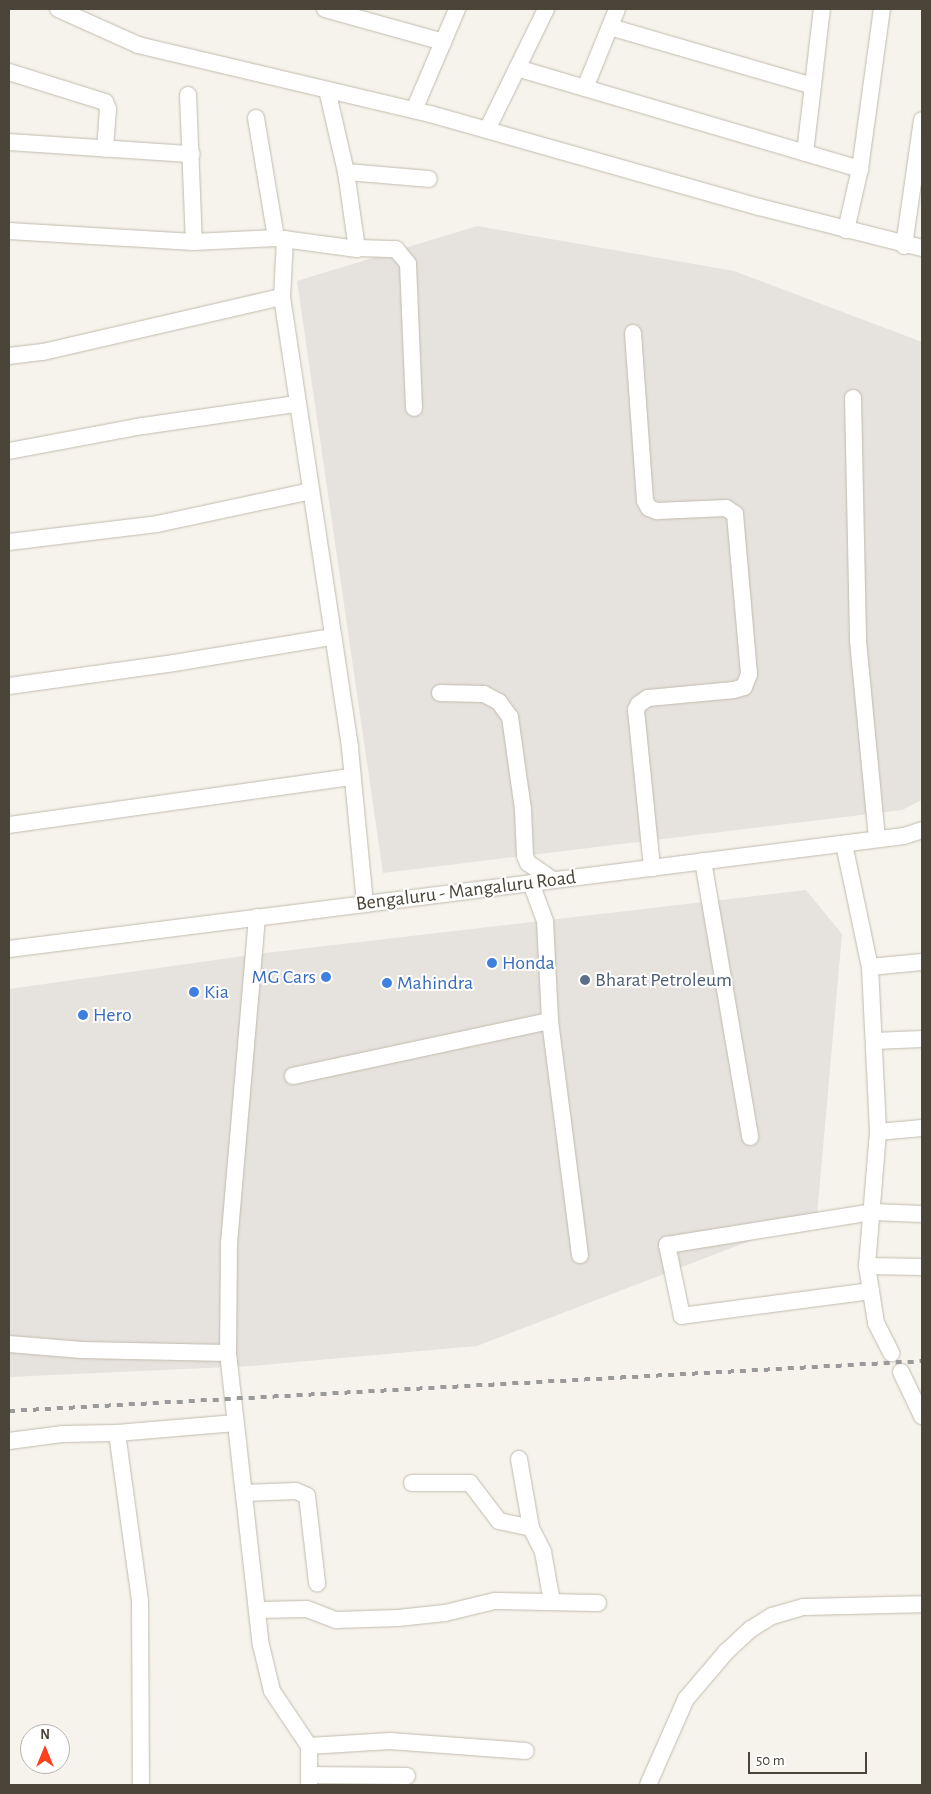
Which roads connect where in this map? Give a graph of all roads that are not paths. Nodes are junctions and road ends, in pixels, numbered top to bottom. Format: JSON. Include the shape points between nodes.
{"nodes":[{"id":1,"x":58,"y":9,"type":"edge"},
{"id":2,"x":325,"y":9,"type":"edge"},
{"id":3,"x":457,"y":9,"type":"edge"},
{"id":4,"x":546,"y":9,"type":"edge"},
{"id":5,"x":617,"y":9,"type":"edge"},
{"id":6,"x":882,"y":9,"type":"edge"},
{"id":7,"x":817,"y":11,"type":"edge"},
{"id":8,"x":365,"y":14,"type":"edge"},
{"id":9,"x":610,"y":27,"type":"junction"},
{"id":10,"x":443,"y":42,"type":"junction"},
{"id":11,"x":517,"y":68,"type":"junction"},
{"id":12,"x":9,"y":72,"type":"edge"},
{"id":13,"x":813,"y":86,"type":"junction"},
{"id":14,"x":585,"y":88,"type":"junction"},
{"id":15,"x":327,"y":90,"type":"junction"},
{"id":16,"x":188,"y":94,"type":"dead end"},
{"id":17,"x":414,"y":110,"type":"junction"},
{"id":18,"x":256,"y":118,"type":"dead end"},
{"id":19,"x":922,"y":120,"type":"edge"},
{"id":20,"x":487,"y":130,"type":"junction"},
{"id":21,"x":9,"y":142,"type":"edge"},
{"id":22,"x":105,"y":149,"type":"junction"},
{"id":23,"x":805,"y":153,"type":"junction"},
{"id":24,"x":192,"y":154,"type":"junction"},
{"id":25,"x":860,"y":169,"type":"junction"},
{"id":26,"x":346,"y":172,"type":"junction"},
{"id":27,"x":429,"y":179,"type":"dead end"},
{"id":28,"x":846,"y":230,"type":"junction"},
{"id":29,"x":9,"y":231,"type":"edge"},
{"id":30,"x":280,"y":239,"type":"junction"},
{"id":31,"x":194,"y":242,"type":"junction"},
{"id":32,"x":904,"y":246,"type":"junction"},
{"id":33,"x":358,"y":248,"type":"junction"},
{"id":34,"x":922,"y":248,"type":"edge"},
{"id":35,"x":282,"y":297,"type":"junction"},
{"id":36,"x":633,"y":333,"type":"dead end"},
{"id":37,"x":9,"y":356,"type":"edge"},
{"id":38,"x":853,"y":398,"type":"dead end"},
{"id":39,"x":296,"y":404,"type":"junction"},
{"id":40,"x":414,"y":408,"type":"dead end"},
{"id":41,"x":9,"y":451,"type":"edge"},
{"id":42,"x":311,"y":491,"type":"junction"},
{"id":43,"x":9,"y":542,"type":"edge"},
{"id":44,"x":331,"y":637,"type":"junction"},
{"id":45,"x":9,"y":686,"type":"edge"},
{"id":46,"x":440,"y":693,"type":"dead end"},
{"id":47,"x":352,"y":776,"type":"junction"},
{"id":48,"x":9,"y":825,"type":"edge"},
{"id":49,"x":922,"y":830,"type":"edge"},
{"id":50,"x":877,"y":839,"type":"junction"},
{"id":51,"x":844,"y":844,"type":"junction"},
{"id":52,"x":703,"y":861,"type":"junction"},
{"id":53,"x":652,"y":868,"type":"junction"},
{"id":54,"x":553,"y":880,"type":"junction"},
{"id":55,"x":532,"y":883,"type":"junction"},
{"id":56,"x":365,"y":904,"type":"junction"},
{"id":57,"x":257,"y":917,"type":"junction"},
{"id":58,"x":9,"y":949,"type":"edge"},
{"id":59,"x":922,"y":962,"type":"edge"},
{"id":60,"x":870,"y":966,"type":"junction"},
{"id":61,"x":550,"y":1021,"type":"junction"},
{"id":62,"x":922,"y":1039,"type":"edge"},
{"id":63,"x":874,"y":1041,"type":"junction"},
{"id":64,"x":293,"y":1076,"type":"dead end"},
{"id":65,"x":922,"y":1128,"type":"edge"},
{"id":66,"x":878,"y":1132,"type":"junction"},
{"id":67,"x":750,"y":1137,"type":"dead end"},
{"id":68,"x":872,"y":1212,"type":"junction"},
{"id":69,"x":922,"y":1214,"type":"edge"},
{"id":70,"x":580,"y":1255,"type":"dead end"},
{"id":71,"x":867,"y":1266,"type":"junction"},
{"id":72,"x":922,"y":1267,"type":"edge"},
{"id":73,"x":871,"y":1291,"type":"junction"},
{"id":74,"x":9,"y":1344,"type":"edge"},
{"id":75,"x":890,"y":1352,"type":"dead end"},
{"id":76,"x":228,"y":1353,"type":"junction"},
{"id":77,"x":900,"y":1372,"type":"dead end"},
{"id":78,"x":922,"y":1416,"type":"edge"},
{"id":79,"x":236,"y":1423,"type":"junction"},
{"id":80,"x":117,"y":1433,"type":"junction"},
{"id":81,"x":9,"y":1441,"type":"edge"},
{"id":82,"x":519,"y":1459,"type":"dead end"},
{"id":83,"x":412,"y":1483,"type":"dead end"},
{"id":84,"x":244,"y":1493,"type":"junction"},
{"id":85,"x":531,"y":1528,"type":"junction"},
{"id":86,"x":317,"y":1582,"type":"dead end"},
{"id":87,"x":552,"y":1602,"type":"junction"},
{"id":88,"x":598,"y":1603,"type":"dead end"},
{"id":89,"x":922,"y":1604,"type":"edge"},
{"id":90,"x":257,"y":1610,"type":"junction"},
{"id":91,"x":309,"y":1746,"type":"junction"},
{"id":92,"x":526,"y":1751,"type":"dead end"},
{"id":93,"x":407,"y":1776,"type":"dead end"},
{"id":94,"x":309,"y":1780,"type":"edge"},
{"id":95,"x":141,"y":1785,"type":"edge"},
{"id":96,"x":648,"y":1785,"type":"edge"}],
"edges":[{"from":1,"to":15,"type":"street","via":[[138,45]]},
{"from":2,"to":8,"type":"street"},
{"from":3,"to":10,"type":"street"},
{"from":4,"to":11,"type":"street"},
{"from":5,"to":9,"type":"street"},
{"from":6,"to":25,"type":"street"},
{"from":7,"to":13,"type":"street"},
{"from":8,"to":10,"type":"street"},
{"from":9,"to":13,"type":"street"},
{"from":9,"to":14,"type":"street"},
{"from":10,"to":17,"type":"street"},
{"from":11,"to":14,"type":"street"},
{"from":11,"to":20,"type":"street"},
{"from":12,"to":22,"type":"street","via":[[105,102],[108,109]]},
{"from":13,"to":23,"type":"street"},
{"from":14,"to":23,"type":"street"},
{"from":15,"to":17,"type":"street"},
{"from":15,"to":26,"type":"street"},
{"from":16,"to":24,"type":"street"},
{"from":17,"to":20,"type":"street"},
{"from":18,"to":30,"type":"street"},
{"from":19,"to":32,"type":"street"},
{"from":20,"to":28,"type":"street"},
{"from":21,"to":22,"type":"street"},
{"from":22,"to":24,"type":"street"},
{"from":23,"to":25,"type":"street"},
{"from":24,"to":31,"type":"street"},
{"from":25,"to":28,"type":"street"},
{"from":26,"to":27,"type":"street"},
{"from":26,"to":33,"type":"street"},
{"from":28,"to":32,"type":"street"},
{"from":29,"to":31,"type":"street"},
{"from":30,"to":31,"type":"street"},
{"from":30,"to":33,"type":"street"},
{"from":30,"to":35,"type":"street"},
{"from":32,"to":34,"type":"street"},
{"from":33,"to":40,"type":"street","via":[[396,250],[408,264]]},
{"from":35,"to":37,"type":"street","via":[[43,352]]},
{"from":35,"to":39,"type":"street"},
{"from":36,"to":53,"type":"street","via":[[645,501],[649,508],[658,511],[726,508],[735,514],[749,674],[744,686],[734,690],[648,698],[639,704],[636,710]]},
{"from":38,"to":50,"type":"street","via":[[858,641]]},
{"from":39,"to":41,"type":"street","via":[[143,426]]},
{"from":39,"to":42,"type":"street"},
{"from":42,"to":43,"type":"street","via":[[157,524]]},
{"from":42,"to":44,"type":"street"},
{"from":44,"to":45,"type":"street","via":[[174,664]]},
{"from":44,"to":47,"type":"street"},
{"from":46,"to":54,"type":"street","via":[[484,694],[499,702],[510,717],[525,856],[528,863]]},
{"from":47,"to":48,"type":"street"},
{"from":47,"to":56,"type":"street"},
{"from":49,"to":50,"type":"street","name":"Bengaluru - Mangaluru Road"},
{"from":50,"to":51,"type":"street","name":"Bengaluru - Mangaluru Road"},
{"from":51,"to":52,"type":"street","name":"Bengaluru - Mangaluru Road"},
{"from":51,"to":60,"type":"street"},
{"from":52,"to":53,"type":"street","name":"Bengaluru - Mangaluru Road"},
{"from":52,"to":67,"type":"street"},
{"from":53,"to":54,"type":"street","name":"Bengaluru - Mangaluru Road"},
{"from":54,"to":55,"type":"street","name":"Bengaluru - Mangaluru Road"},
{"from":55,"to":56,"type":"street","name":"Bengaluru - Mangaluru Road"},
{"from":55,"to":61,"type":"street","via":[[545,921]]},
{"from":56,"to":57,"type":"street","name":"Bengaluru - Mangaluru Road"},
{"from":57,"to":58,"type":"street","name":"Bengaluru - Mangaluru Road"},
{"from":57,"to":76,"type":"street","via":[[230,1243]]},
{"from":59,"to":60,"type":"street"},
{"from":60,"to":63,"type":"street"},
{"from":61,"to":64,"type":"street"},
{"from":61,"to":70,"type":"street"},
{"from":62,"to":63,"type":"street"},
{"from":63,"to":66,"type":"street"},
{"from":65,"to":66,"type":"street"},
{"from":66,"to":68,"type":"street"},
{"from":68,"to":69,"type":"street"},
{"from":68,"to":71,"type":"street"},
{"from":68,"to":73,"type":"street","via":[[667,1245],[682,1316]]},
{"from":71,"to":72,"type":"street"},
{"from":71,"to":73,"type":"street"},
{"from":73,"to":75,"type":"street","via":[[876,1324]]},
{"from":74,"to":76,"type":"street","via":[[82,1350]]},
{"from":76,"to":79,"type":"street"},
{"from":77,"to":78,"type":"street"},
{"from":79,"to":80,"type":"street"},
{"from":79,"to":84,"type":"street"},
{"from":80,"to":81,"type":"street","via":[[62,1434]]},
{"from":80,"to":95,"type":"street","via":[[140,1601]]},
{"from":82,"to":85,"type":"street"},
{"from":83,"to":85,"type":"street","via":[[470,1483],[499,1521]]},
{"from":84,"to":86,"type":"street","via":[[296,1491],[307,1496]]},
{"from":84,"to":90,"type":"street"},
{"from":85,"to":87,"type":"street","via":[[543,1552]]},
{"from":87,"to":88,"type":"street"},
{"from":87,"to":90,"type":"street","via":[[495,1601],[445,1613],[389,1619],[336,1620],[308,1610]]},
{"from":89,"to":96,"type":"street","via":[[803,1607],[772,1616],[751,1629],[726,1652],[686,1699]]},
{"from":90,"to":91,"type":"street","via":[[272,1691]]},
{"from":91,"to":92,"type":"street","via":[[390,1741]]},
{"from":91,"to":94,"type":"street"},
{"from":93,"to":94,"type":"street"}]}
